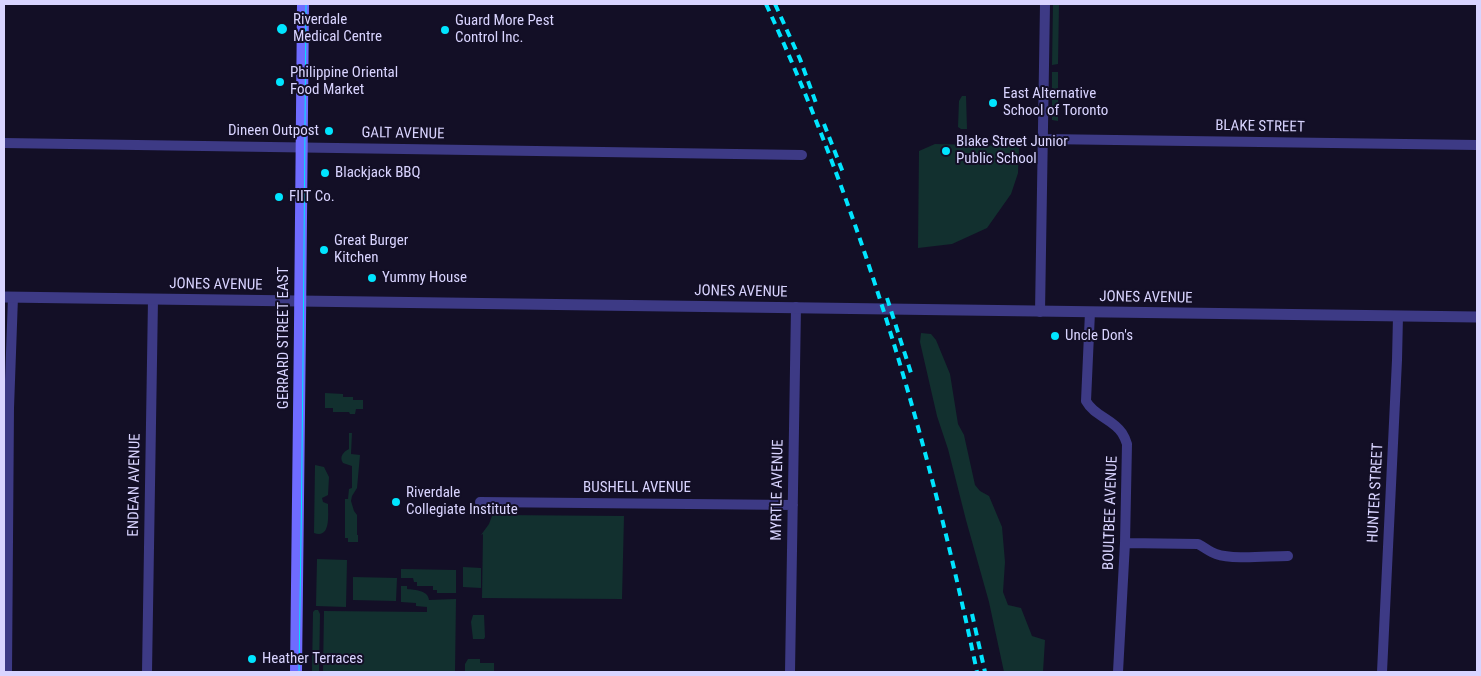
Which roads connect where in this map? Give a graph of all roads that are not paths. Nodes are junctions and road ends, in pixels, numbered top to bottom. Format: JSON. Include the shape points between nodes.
{"nodes":[{"id":1,"x":303,"y":4,"type":"edge"},
{"id":2,"x":1045,"y":4,"type":"edge"},
{"id":3,"x":1042,"y":139,"type":"junction"},
{"id":4,"x":4,"y":143,"type":"edge"},
{"id":5,"x":1477,"y":145,"type":"edge"},
{"id":6,"x":301,"y":148,"type":"junction"},
{"id":7,"x":802,"y":155,"type":"dead end"},
{"id":8,"x":8,"y":297,"type":"edge"},
{"id":9,"x":153,"y":299,"type":"junction"},
{"id":10,"x":300,"y":301,"type":"junction"},
{"id":11,"x":796,"y":307,"type":"junction"},
{"id":12,"x":1040,"y":312,"type":"junction"},
{"id":13,"x":1090,"y":312,"type":"junction"},
{"id":14,"x":1398,"y":316,"type":"junction"},
{"id":15,"x":1477,"y":317,"type":"edge"},
{"id":16,"x":480,"y":502,"type":"dead end"},
{"id":17,"x":793,"y":505,"type":"junction"},
{"id":18,"x":6,"y":519,"type":"edge"},
{"id":19,"x":1125,"y":543,"type":"junction"},
{"id":20,"x":1288,"y":556,"type":"dead end"},
{"id":21,"x":6,"y":672,"type":"edge"},
{"id":22,"x":147,"y":672,"type":"edge"},
{"id":23,"x":296,"y":672,"type":"edge"},
{"id":24,"x":790,"y":672,"type":"edge"},
{"id":25,"x":1118,"y":672,"type":"edge"},
{"id":26,"x":1382,"y":672,"type":"edge"}],
"edges":[{"from":1,"to":6,"type":"main road","name":"GERRARD STREET EAST"},
{"from":2,"to":3,"type":"street"},
{"from":3,"to":5,"type":"street","name":"BLAKE STREET"},
{"from":3,"to":12,"type":"street"},
{"from":4,"to":6,"type":"street","name":"GALT AVENUE"},
{"from":6,"to":7,"type":"street","name":"GALT AVENUE"},
{"from":6,"to":10,"type":"main road","name":"GERRARD STREET EAST"},
{"from":8,"to":9,"type":"street","name":"JONES AVENUE"},
{"from":8,"to":18,"type":"street"},
{"from":9,"to":10,"type":"street","name":"JONES AVENUE"},
{"from":9,"to":22,"type":"street","name":"ENDEAN AVENUE"},
{"from":10,"to":11,"type":"street","name":"JONES AVENUE"},
{"from":10,"to":23,"type":"main road","name":"GERRARD STREET EAST"},
{"from":11,"to":12,"type":"street","name":"JONES AVENUE"},
{"from":11,"to":17,"type":"street","name":"MYRTLE AVENUE"},
{"from":12,"to":13,"type":"street","name":"JONES AVENUE"},
{"from":13,"to":14,"type":"street","name":"JONES AVENUE"},
{"from":13,"to":19,"type":"street","name":"BOULTBEE AVENUE","via":[[1086,401],[1122,433],[1128,444]]},
{"from":14,"to":15,"type":"street","name":"JONES AVENUE"},
{"from":14,"to":26,"type":"street","name":"HUNTER STREET"},
{"from":16,"to":17,"type":"street","name":"BUSHELL AVENUE"},
{"from":17,"to":24,"type":"street","name":"MYRTLE AVENUE"},
{"from":18,"to":21,"type":"street"},
{"from":19,"to":20,"type":"street","via":[[1198,544],[1225,556]]},
{"from":19,"to":25,"type":"street","name":"BOULTBEE AVENUE"}]}
